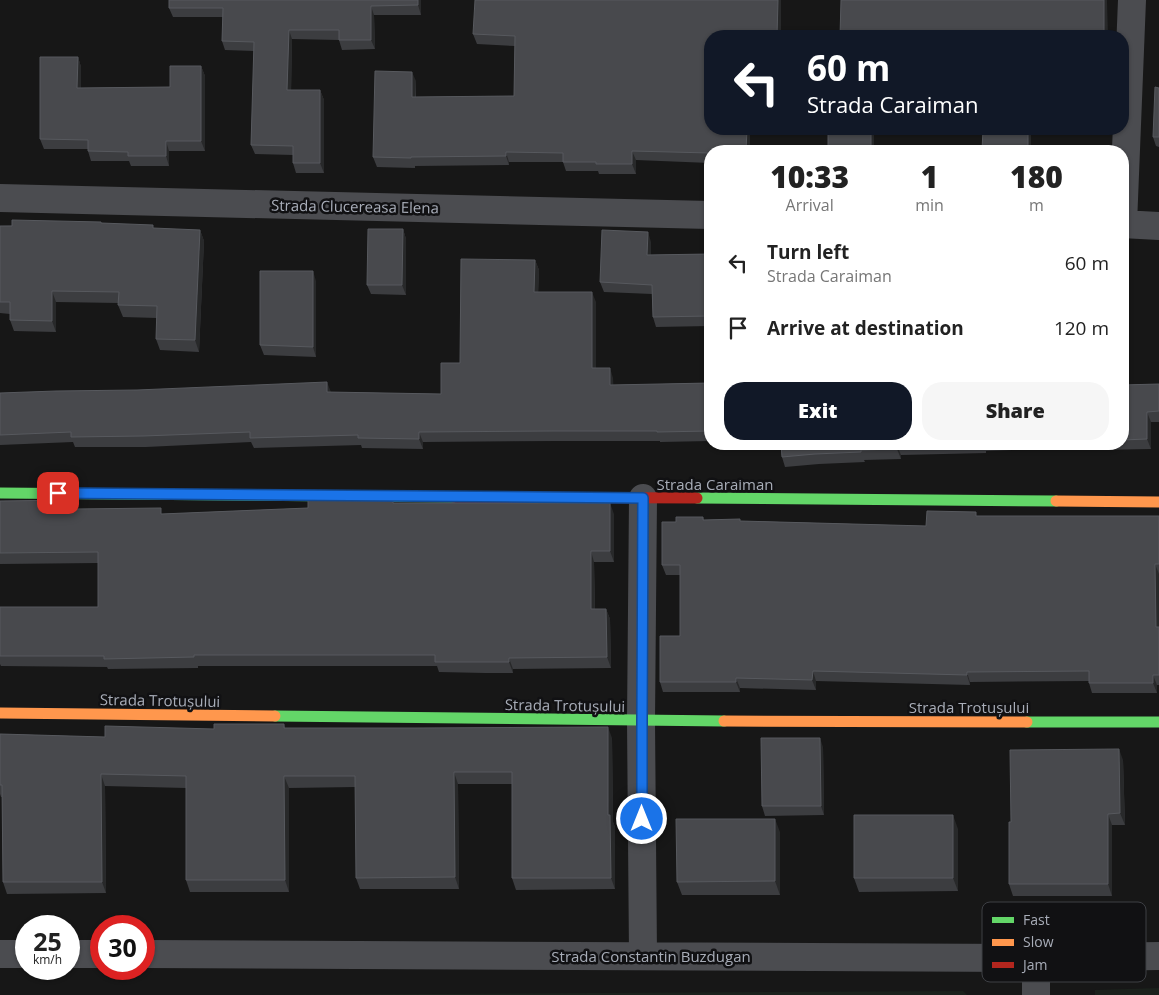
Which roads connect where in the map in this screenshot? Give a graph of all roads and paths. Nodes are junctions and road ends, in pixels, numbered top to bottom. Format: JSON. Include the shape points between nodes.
{"nodes":[{"id":1,"x":1132,"y":0,"type":"edge"},
{"id":2,"x":1129,"y":75,"type":"edge"},
{"id":3,"x":0,"y":198,"type":"edge"},
{"id":4,"x":704,"y":214,"type":"edge"},
{"id":5,"x":1129,"y":224,"type":"edge"},
{"id":6,"x":1159,"y":226,"type":"edge"},
{"id":7,"x":0,"y":493,"type":"edge"},
{"id":8,"x":643,"y":498,"type":"junction"},
{"id":9,"x":1159,"y":502,"type":"edge"},
{"id":10,"x":0,"y":713,"type":"edge"},
{"id":11,"x":642,"y":721,"type":"junction"},
{"id":12,"x":1159,"y":722,"type":"edge"},
{"id":13,"x":0,"y":954,"type":"edge"},
{"id":14,"x":15,"y":954,"type":"edge"},
{"id":15,"x":155,"y":954,"type":"edge"},
{"id":16,"x":643,"y":956,"type":"junction"},
{"id":17,"x":1146,"y":956,"type":"edge"},
{"id":18,"x":1159,"y":956,"type":"edge"},
{"id":19,"x":982,"y":958,"type":"edge"},
{"id":20,"x":1036,"y":982,"type":"edge"},
{"id":21,"x":1036,"y":995,"type":"edge"}],
"edges":[{"from":1,"to":2,"type":"street"},
{"from":3,"to":4,"type":"street","name":"Strada Clucereasa Elena"},
{"from":5,"to":6,"type":"street"},
{"from":7,"to":8,"type":"street","name":"Strada Caraiman"},
{"from":8,"to":9,"type":"street","name":"Strada Caraiman"},
{"from":8,"to":11,"type":"street"},
{"from":10,"to":11,"type":"street","name":"Strada Trotușului"},
{"from":11,"to":12,"type":"street","name":"Strada Trotușului"},
{"from":11,"to":16,"type":"street"},
{"from":13,"to":14,"type":"street"},
{"from":15,"to":16,"type":"street","name":"Strada Constantin Buzdugan"},
{"from":16,"to":19,"type":"street","name":"Strada Constantin Buzdugan"},
{"from":17,"to":18,"type":"street","name":"Strada Constantin Buzdugan"},
{"from":20,"to":21,"type":"street"}]}
